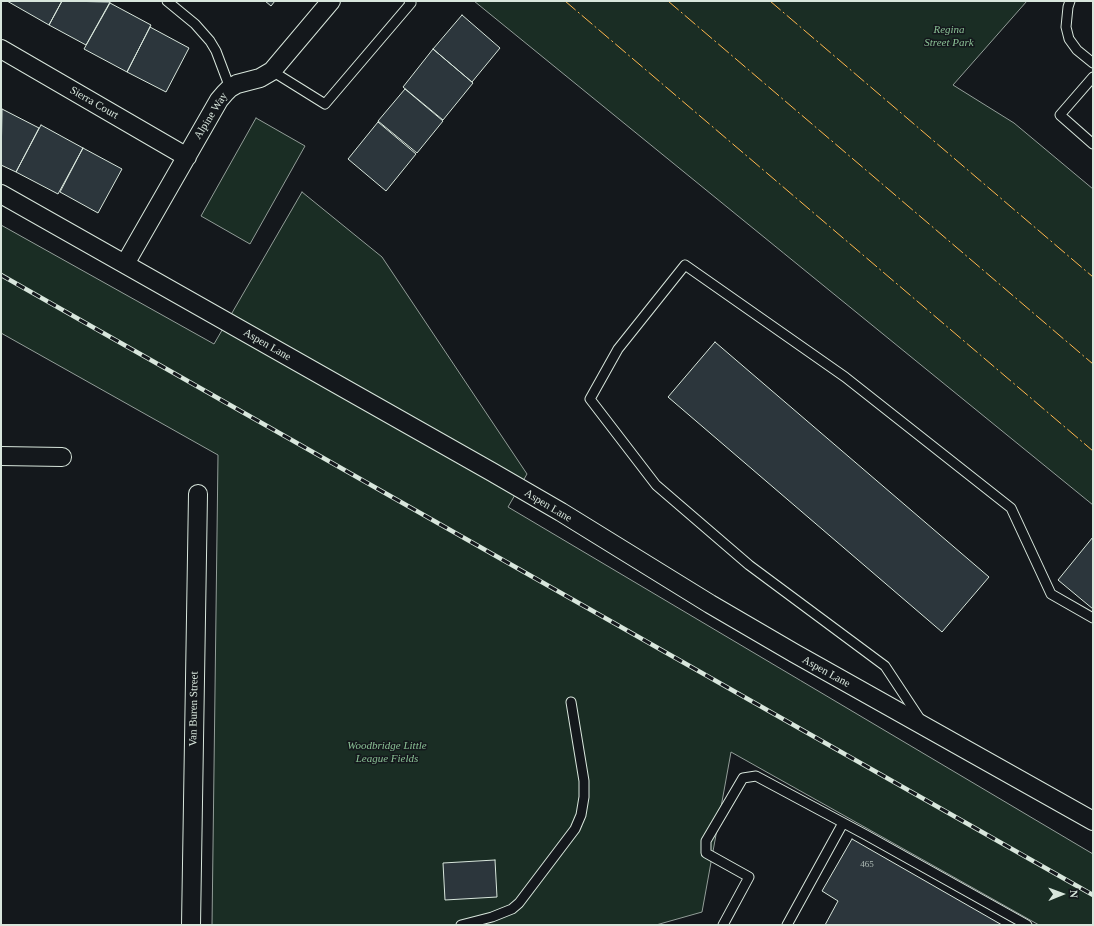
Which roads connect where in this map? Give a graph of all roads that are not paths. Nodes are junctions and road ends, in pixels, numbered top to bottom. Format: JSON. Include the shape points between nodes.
{"nodes":[{"id":1,"x":167,"y":1,"type":"edge"},
{"id":2,"x":332,"y":1,"type":"edge"},
{"id":3,"x":409,"y":1,"type":"edge"},
{"id":4,"x":1070,"y":1,"type":"edge"},
{"id":5,"x":1,"y":49,"type":"edge"},
{"id":6,"x":1093,"y":63,"type":"edge"},
{"id":7,"x":272,"y":71,"type":"junction"},
{"id":8,"x":1093,"y":77,"type":"edge"},
{"id":9,"x":230,"y":88,"type":"junction"},
{"id":10,"x":1093,"y":144,"type":"edge"},
{"id":11,"x":187,"y":157,"type":"junction"},
{"id":12,"x":1,"y":194,"type":"edge"},
{"id":13,"x":125,"y":264,"type":"junction"},
{"id":14,"x":1,"y":456,"type":"edge"},
{"id":15,"x":62,"y":457,"type":"dead end"},
{"id":16,"x":198,"y":494,"type":"dead end"},
{"id":17,"x":1093,"y":618,"type":"edge"},
{"id":18,"x":571,"y":702,"type":"dead end"},
{"id":19,"x":925,"y":727,"type":"junction"},
{"id":20,"x":1093,"y":821,"type":"edge"},
{"id":21,"x":843,"y":822,"type":"junction"},
{"id":22,"x":191,"y":925,"type":"edge"},
{"id":23,"x":461,"y":925,"type":"edge"},
{"id":24,"x":723,"y":925,"type":"edge"},
{"id":25,"x":787,"y":925,"type":"edge"},
{"id":26,"x":1027,"y":925,"type":"edge"}],
"edges":[{"from":1,"to":9,"type":"lane","via":[[195,24],[210,41]]},
{"from":2,"to":7,"type":"street","name":"Alpine Way"},
{"from":3,"to":7,"type":"lane","via":[[411,3],[325,104]]},
{"from":4,"to":6,"type":"lane","via":[[1066,27],[1069,39],[1077,50]]},
{"from":5,"to":11,"type":"street","name":"Sierra Court"},
{"from":7,"to":9,"type":"street","name":"Alpine Way"},
{"from":8,"to":10,"type":"lane","via":[[1060,116]]},
{"from":9,"to":11,"type":"street","name":"Alpine Way","via":[[219,100]]},
{"from":11,"to":13,"type":"street","name":"Alpine Way"},
{"from":12,"to":13,"type":"street","name":"Aspen Lane"},
{"from":13,"to":19,"type":"street","name":"Aspen Lane","via":[[504,479],[710,604]]},
{"from":14,"to":15,"type":"street"},
{"from":16,"to":22,"type":"street","name":"Van Buren Street"},
{"from":17,"to":19,"type":"lane","via":[[1051,594],[1011,508],[845,377],[685,265],[618,349],[590,399],[656,485],[749,565],[885,666]]},
{"from":18,"to":23,"type":"lane","via":[[584,781],[581,815],[575,829],[512,909]]},
{"from":19,"to":20,"type":"street","name":"Aspen Lane"},
{"from":21,"to":24,"type":"lane","via":[[756,776],[743,778],[706,841],[706,853],[749,877]]},
{"from":21,"to":25,"type":"lane"},
{"from":21,"to":26,"type":"lane"}]}
